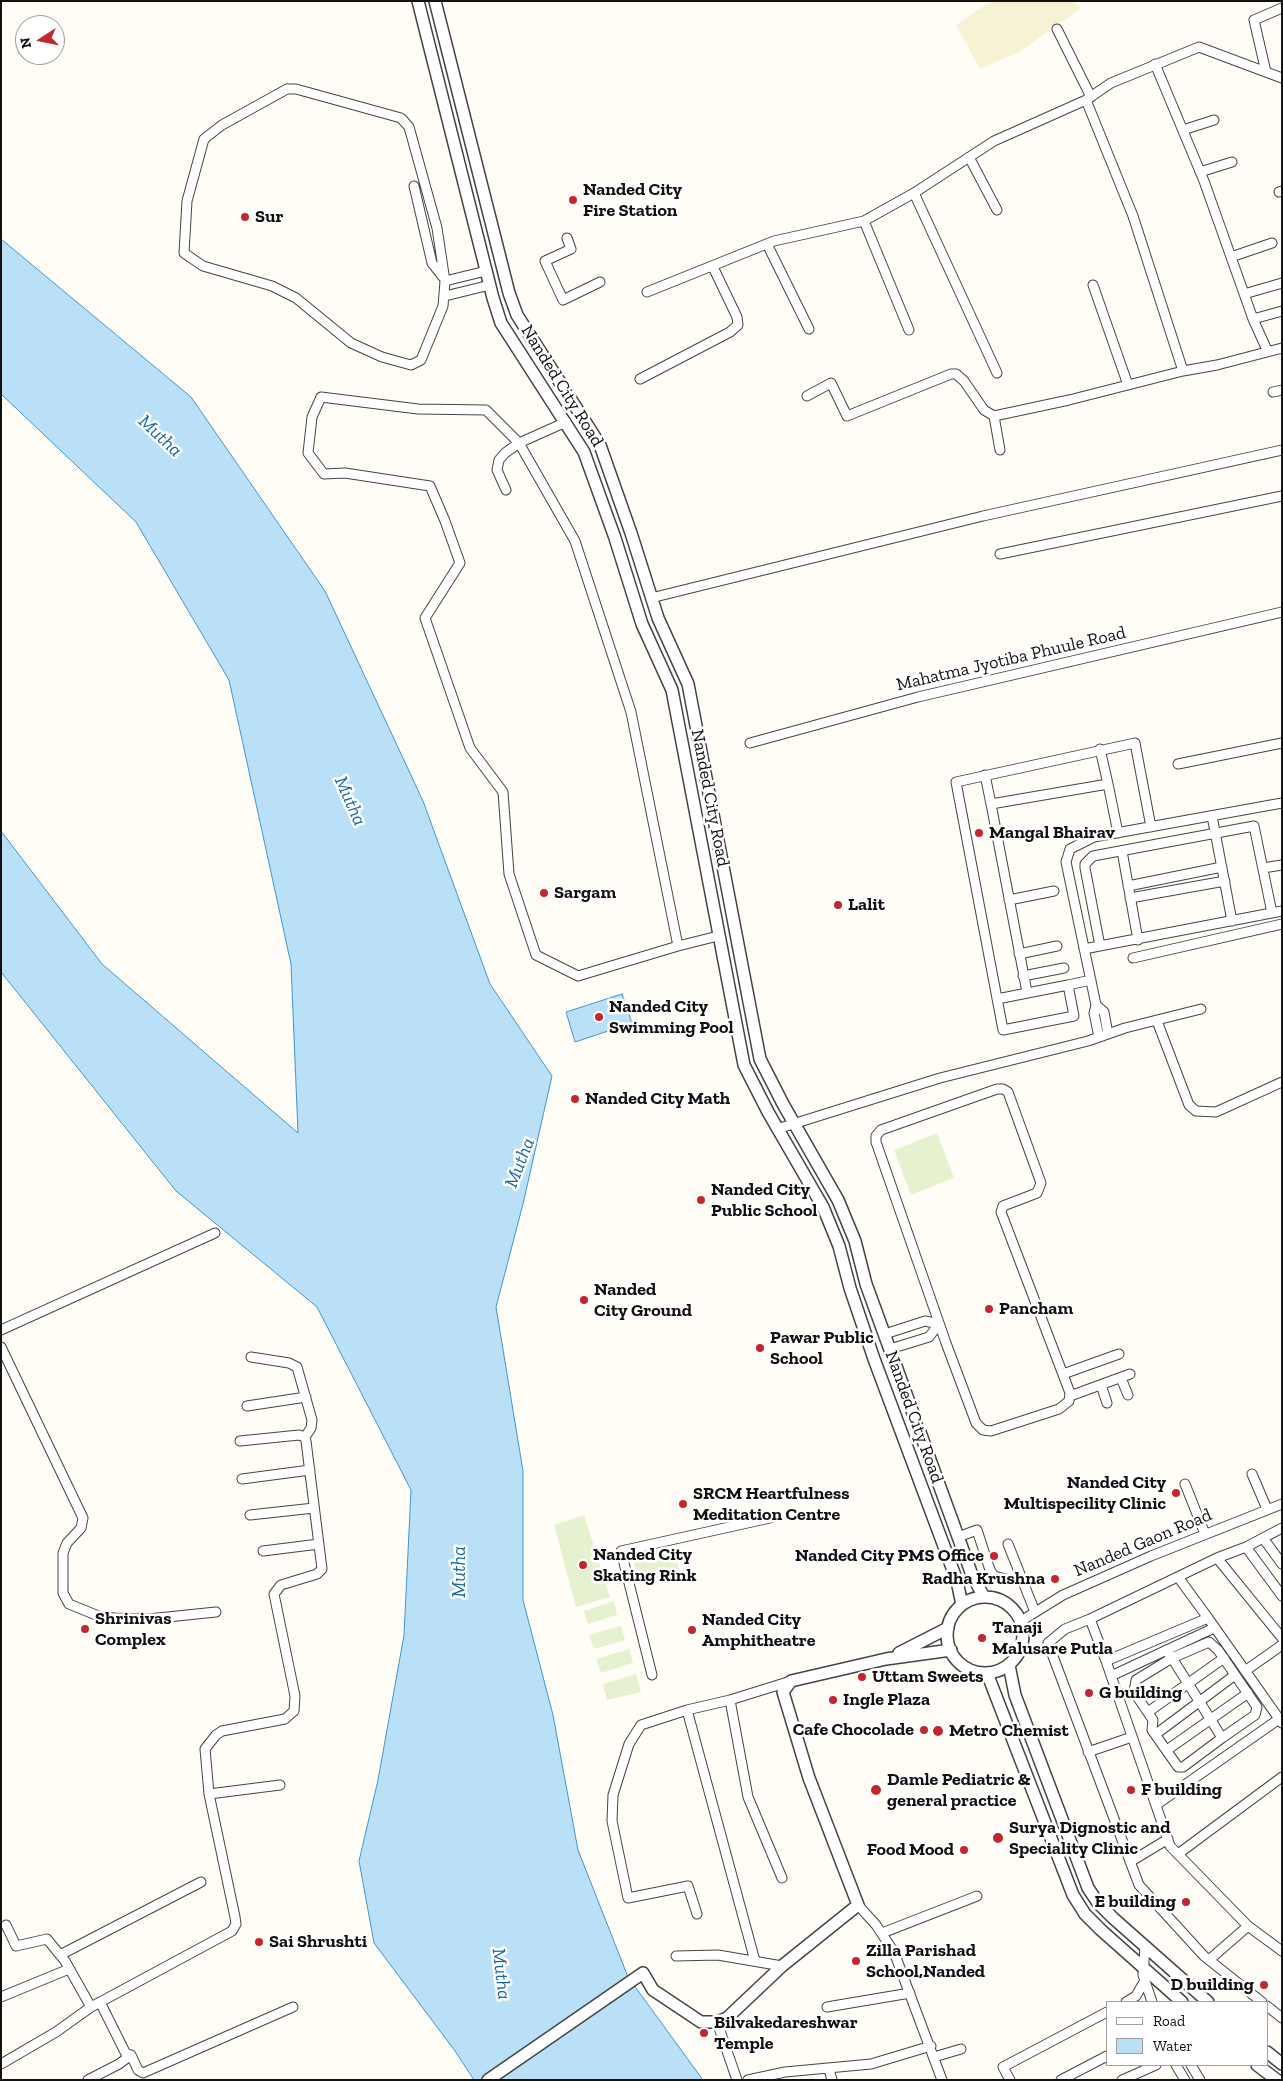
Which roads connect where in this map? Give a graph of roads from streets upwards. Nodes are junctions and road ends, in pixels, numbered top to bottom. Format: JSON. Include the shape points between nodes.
{"nodes":[{"id":1,"x":418,"y":1,"type":"edge"},
{"id":2,"x":435,"y":1,"type":"edge"},
{"id":3,"x":1282,"y":8,"type":"edge"},
{"id":4,"x":1057,"y":29,"type":"dead end"},
{"id":5,"x":1155,"y":64,"type":"junction"},
{"id":6,"x":1266,"y":72,"type":"junction"},
{"id":7,"x":1282,"y":78,"type":"edge"},
{"id":8,"x":1088,"y":98,"type":"junction"},
{"id":9,"x":1214,"y":120,"type":"dead end"},
{"id":10,"x":1183,"y":130,"type":"junction"},
{"id":11,"x":969,"y":157,"type":"junction"},
{"id":12,"x":1232,"y":162,"type":"dead end"},
{"id":13,"x":1200,"y":172,"type":"junction"},
{"id":14,"x":414,"y":186,"type":"dead end"},
{"id":15,"x":914,"y":193,"type":"junction"},
{"id":16,"x":998,"y":210,"type":"dead end"},
{"id":17,"x":864,"y":221,"type":"junction"},
{"id":18,"x":567,"y":238,"type":"dead end"},
{"id":19,"x":1272,"y":243,"type":"dead end"},
{"id":20,"x":767,"y":244,"type":"junction"},
{"id":21,"x":1231,"y":257,"type":"junction"},
{"id":22,"x":713,"y":267,"type":"junction"},
{"id":23,"x":486,"y":271,"type":"junction"},
{"id":24,"x":444,"y":279,"type":"junction"},
{"id":25,"x":600,"y":282,"type":"dead end"},
{"id":26,"x":1282,"y":283,"type":"edge"},
{"id":27,"x":490,"y":285,"type":"junction"},
{"id":28,"x":1093,"y":285,"type":"dead end"},
{"id":29,"x":647,"y":292,"type":"dead end"},
{"id":30,"x":1244,"y":294,"type":"junction"},
{"id":31,"x":445,"y":296,"type":"junction"},
{"id":32,"x":1282,"y":311,"type":"edge"},
{"id":33,"x":1253,"y":319,"type":"junction"},
{"id":34,"x":809,"y":329,"type":"dead end"},
{"id":35,"x":909,"y":330,"type":"dead end"},
{"id":36,"x":1282,"y":348,"type":"edge"},
{"id":37,"x":1267,"y":350,"type":"junction"},
{"id":38,"x":1183,"y":371,"type":"junction"},
{"id":39,"x":997,"y":373,"type":"dead end"},
{"id":40,"x":640,"y":379,"type":"dead end"},
{"id":41,"x":1128,"y":385,"type":"junction"},
{"id":42,"x":807,"y":396,"type":"dead end"},
{"id":43,"x":994,"y":416,"type":"junction"},
{"id":44,"x":566,"y":422,"type":"junction"},
{"id":45,"x":519,"y":443,"type":"junction"},
{"id":46,"x":1000,"y":450,"type":"dead end"},
{"id":47,"x":1282,"y":450,"type":"edge"},
{"id":48,"x":506,"y":490,"type":"dead end"},
{"id":49,"x":1282,"y":496,"type":"edge"},
{"id":50,"x":1000,"y":554,"type":"dead end"},
{"id":51,"x":651,"y":598,"type":"junction"},
{"id":52,"x":1282,"y":612,"type":"edge"},
{"id":53,"x":677,"y":659,"type":"junction"},
{"id":54,"x":662,"y":667,"type":"junction"},
{"id":55,"x":750,"y":743,"type":"dead end"},
{"id":56,"x":1282,"y":743,"type":"edge"},
{"id":57,"x":1100,"y":749,"type":"junction"},
{"id":58,"x":1178,"y":764,"type":"dead end"},
{"id":59,"x":985,"y":775,"type":"junction"},
{"id":60,"x":1108,"y":784,"type":"junction"},
{"id":61,"x":1282,"y":803,"type":"edge"},
{"id":62,"x":991,"y":804,"type":"junction"},
{"id":63,"x":1212,"y":816,"type":"junction"},
{"id":64,"x":1151,"y":827,"type":"junction"},
{"id":65,"x":1118,"y":833,"type":"junction"},
{"id":66,"x":1216,"y":834,"type":"junction"},
{"id":67,"x":1122,"y":851,"type":"junction"},
{"id":68,"x":1282,"y":865,"type":"edge"},
{"id":69,"x":1222,"y":867,"type":"junction"},
{"id":70,"x":1264,"y":868,"type":"junction"},
{"id":71,"x":1225,"y":881,"type":"junction"},
{"id":72,"x":1128,"y":886,"type":"junction"},
{"id":73,"x":1054,"y":891,"type":"dead end"},
{"id":74,"x":1130,"y":898,"type":"junction"},
{"id":75,"x":1009,"y":900,"type":"junction"},
{"id":76,"x":1282,"y":912,"type":"edge"},
{"id":77,"x":1272,"y":913,"type":"junction"},
{"id":78,"x":1232,"y":921,"type":"junction"},
{"id":79,"x":1282,"y":924,"type":"edge"},
{"id":80,"x":718,"y":936,"type":"junction"},
{"id":81,"x":1138,"y":940,"type":"junction"},
{"id":82,"x":678,"y":946,"type":"junction"},
{"id":83,"x":1057,"y":946,"type":"dead end"},
{"id":84,"x":1100,"y":946,"type":"junction"},
{"id":85,"x":1084,"y":949,"type":"junction"},
{"id":86,"x":1019,"y":954,"type":"junction"},
{"id":87,"x":1133,"y":958,"type":"dead end"},
{"id":88,"x":1064,"y":968,"type":"dead end"},
{"id":89,"x":1023,"y":976,"type":"junction"},
{"id":90,"x":1091,"y":980,"type":"junction"},
{"id":91,"x":1068,"y":985,"type":"junction"},
{"id":92,"x":1027,"y":992,"type":"junction"},
{"id":93,"x":997,"y":999,"type":"junction"},
{"id":94,"x":1202,"y":1009,"type":"dead end"},
{"id":95,"x":1157,"y":1020,"type":"junction"},
{"id":96,"x":1103,"y":1035,"type":"junction"},
{"id":97,"x":1282,"y":1082,"type":"edge"},
{"id":98,"x":793,"y":1123,"type":"junction"},
{"id":99,"x":777,"y":1129,"type":"junction"},
{"id":100,"x":215,"y":1233,"type":"dead end"},
{"id":101,"x":939,"y":1324,"type":"junction"},
{"id":102,"x":1,"y":1330,"type":"edge"},
{"id":103,"x":885,"y":1334,"type":"junction"},
{"id":104,"x":1,"y":1347,"type":"edge"},
{"id":105,"x":890,"y":1349,"type":"junction"},
{"id":106,"x":1119,"y":1354,"type":"dead end"},
{"id":107,"x":251,"y":1357,"type":"dead end"},
{"id":108,"x":1063,"y":1374,"type":"junction"},
{"id":109,"x":1100,"y":1385,"type":"junction"},
{"id":110,"x":1128,"y":1395,"type":"dead end"},
{"id":111,"x":1070,"y":1396,"type":"junction"},
{"id":112,"x":306,"y":1397,"type":"junction"},
{"id":113,"x":1107,"y":1403,"type":"dead end"},
{"id":114,"x":247,"y":1406,"type":"dead end"},
{"id":115,"x":305,"y":1437,"type":"junction"},
{"id":116,"x":240,"y":1441,"type":"dead end"},
{"id":117,"x":310,"y":1470,"type":"junction"},
{"id":118,"x":1252,"y":1474,"type":"dead end"},
{"id":119,"x":242,"y":1479,"type":"dead end"},
{"id":120,"x":1185,"y":1484,"type":"dead end"},
{"id":121,"x":1282,"y":1504,"type":"edge"},
{"id":122,"x":314,"y":1508,"type":"junction"},
{"id":123,"x":1266,"y":1509,"type":"junction"},
{"id":124,"x":250,"y":1515,"type":"dead end"},
{"id":125,"x":770,"y":1518,"type":"dead end"},
{"id":126,"x":1282,"y":1528,"type":"edge"},
{"id":127,"x":1205,"y":1534,"type":"junction"},
{"id":128,"x":958,"y":1536,"type":"junction"},
{"id":129,"x":1263,"y":1538,"type":"junction"},
{"id":130,"x":319,"y":1544,"type":"junction"},
{"id":131,"x":1008,"y":1544,"type":"dead end"},
{"id":132,"x":1246,"y":1547,"type":"junction"},
{"id":133,"x":263,"y":1551,"type":"dead end"},
{"id":134,"x":1217,"y":1558,"type":"junction"},
{"id":135,"x":1282,"y":1564,"type":"edge"},
{"id":136,"x":1178,"y":1577,"type":"junction"},
{"id":137,"x":1006,"y":1579,"type":"dead end"},
{"id":138,"x":984,"y":1596,"type":"junction"},
{"id":139,"x":1282,"y":1596,"type":"edge"},
{"id":140,"x":962,"y":1605,"type":"junction"},
{"id":141,"x":216,"y":1612,"type":"dead end"},
{"id":142,"x":1035,"y":1612,"type":"junction"},
{"id":143,"x":1208,"y":1618,"type":"junction"},
{"id":144,"x":1090,"y":1619,"type":"junction"},
{"id":145,"x":1021,"y":1622,"type":"junction"},
{"id":146,"x":948,"y":1628,"type":"junction"},
{"id":147,"x":1214,"y":1628,"type":"junction"},
{"id":148,"x":1282,"y":1638,"type":"edge"},
{"id":149,"x":1282,"y":1645,"type":"edge"},
{"id":150,"x":951,"y":1650,"type":"junction"},
{"id":151,"x":1169,"y":1654,"type":"junction"},
{"id":152,"x":1224,"y":1658,"type":"junction"},
{"id":153,"x":886,"y":1659,"type":"junction"},
{"id":154,"x":1106,"y":1661,"type":"junction"},
{"id":155,"x":1009,"y":1665,"type":"junction"},
{"id":156,"x":1245,"y":1671,"type":"junction"},
{"id":157,"x":987,"y":1673,"type":"junction"},
{"id":158,"x":1236,"y":1675,"type":"junction"},
{"id":159,"x":652,"y":1676,"type":"dead end"},
{"id":160,"x":1111,"y":1676,"type":"junction"},
{"id":161,"x":791,"y":1681,"type":"junction"},
{"id":162,"x":1188,"y":1684,"type":"junction"},
{"id":163,"x":1248,"y":1693,"type":"junction"},
{"id":164,"x":730,"y":1700,"type":"junction"},
{"id":165,"x":1199,"y":1702,"type":"junction"},
{"id":166,"x":687,"y":1710,"type":"junction"},
{"id":167,"x":1148,"y":1712,"type":"junction"},
{"id":168,"x":1211,"y":1720,"type":"junction"},
{"id":169,"x":1280,"y":1721,"type":"edge"},
{"id":170,"x":1156,"y":1734,"type":"junction"},
{"id":171,"x":1132,"y":1737,"type":"junction"},
{"id":172,"x":1222,"y":1738,"type":"junction"},
{"id":173,"x":1167,"y":1750,"type":"junction"},
{"id":174,"x":1088,"y":1752,"type":"junction"},
{"id":175,"x":1282,"y":1777,"type":"edge"},
{"id":176,"x":280,"y":1785,"type":"dead end"},
{"id":177,"x":209,"y":1794,"type":"junction"},
{"id":178,"x":1156,"y":1805,"type":"junction"},
{"id":179,"x":1168,"y":1839,"type":"junction"},
{"id":180,"x":1178,"y":1854,"type":"junction"},
{"id":181,"x":1130,"y":1862,"type":"junction"},
{"id":182,"x":782,"y":1878,"type":"dead end"},
{"id":183,"x":201,"y":1882,"type":"dead end"},
{"id":184,"x":976,"y":1896,"type":"dead end"},
{"id":185,"x":858,"y":1905,"type":"junction"},
{"id":186,"x":697,"y":1914,"type":"dead end"},
{"id":187,"x":6,"y":1925,"type":"dead end"},
{"id":188,"x":1248,"y":1926,"type":"junction"},
{"id":189,"x":882,"y":1933,"type":"junction"},
{"id":190,"x":1145,"y":1946,"type":"junction"},
{"id":191,"x":1282,"y":1951,"type":"edge"},
{"id":192,"x":60,"y":1956,"type":"junction"},
{"id":193,"x":676,"y":1956,"type":"dead end"},
{"id":194,"x":1209,"y":1960,"type":"junction"},
{"id":195,"x":755,"y":1962,"type":"junction"},
{"id":196,"x":782,"y":1966,"type":"junction"},
{"id":197,"x":1143,"y":1967,"type":"junction"},
{"id":198,"x":69,"y":1969,"type":"junction"},
{"id":199,"x":1144,"y":1982,"type":"junction"},
{"id":200,"x":910,"y":1992,"type":"junction"},
{"id":201,"x":1,"y":1997,"type":"edge"},
{"id":202,"x":1128,"y":2001,"type":"edge"},
{"id":203,"x":1145,"y":2001,"type":"edge"},
{"id":204,"x":1152,"y":2001,"type":"edge"},
{"id":205,"x":1181,"y":2001,"type":"edge"},
{"id":206,"x":1207,"y":2001,"type":"edge"},
{"id":207,"x":1261,"y":2001,"type":"edge"},
{"id":208,"x":100,"y":2002,"type":"junction"},
{"id":209,"x":91,"y":2007,"type":"junction"},
{"id":210,"x":293,"y":2007,"type":"dead end"},
{"id":211,"x":827,"y":2007,"type":"dead end"},
{"id":212,"x":1268,"y":2007,"type":"edge"},
{"id":213,"x":1106,"y":2013,"type":"edge"},
{"id":214,"x":1282,"y":2018,"type":"edge"},
{"id":215,"x":717,"y":2022,"type":"junction"},
{"id":216,"x":930,"y":2046,"type":"junction"},
{"id":217,"x":961,"y":2049,"type":"dead end"},
{"id":218,"x":1268,"y":2053,"type":"edge"},
{"id":219,"x":131,"y":2055,"type":"junction"},
{"id":220,"x":934,"y":2057,"type":"junction"},
{"id":221,"x":1106,"y":2057,"type":"edge"},
{"id":222,"x":1,"y":2064,"type":"edge"},
{"id":223,"x":1282,"y":2064,"type":"edge"},
{"id":224,"x":1154,"y":2066,"type":"edge"},
{"id":225,"x":1177,"y":2066,"type":"edge"},
{"id":226,"x":1191,"y":2066,"type":"edge"},
{"id":227,"x":1258,"y":2066,"type":"edge"},
{"id":228,"x":829,"y":2069,"type":"junction"},
{"id":229,"x":88,"y":2080,"type":"edge"},
{"id":230,"x":488,"y":2080,"type":"edge"},
{"id":231,"x":737,"y":2080,"type":"edge"},
{"id":232,"x":748,"y":2080,"type":"edge"},
{"id":233,"x":832,"y":2080,"type":"edge"},
{"id":234,"x":942,"y":2080,"type":"edge"},
{"id":235,"x":1010,"y":2080,"type":"edge"},
{"id":236,"x":1061,"y":2080,"type":"edge"},
{"id":237,"x":1123,"y":2080,"type":"edge"},
{"id":238,"x":1185,"y":2080,"type":"edge"},
{"id":239,"x":1200,"y":2080,"type":"edge"},
{"id":240,"x":1276,"y":2080,"type":"edge"}],
"edges":[{"from":1,"to":23,"type":"street","name":"Nanded City Road"},
{"from":2,"to":51,"type":"street","name":"Nanded City Road","via":[[509,294],[517,315],[600,445]]},
{"from":3,"to":6,"type":"street","via":[[1254,20]]},
{"from":4,"to":8,"type":"street"},
{"from":5,"to":6,"type":"street","via":[[1199,47]]},
{"from":5,"to":8,"type":"street","via":[[1111,83]]},
{"from":5,"to":10,"type":"street"},
{"from":6,"to":7,"type":"street"},
{"from":8,"to":11,"type":"street","via":[[994,141]]},
{"from":8,"to":38,"type":"street","via":[[1127,199]]},
{"from":9,"to":10,"type":"street"},
{"from":10,"to":13,"type":"street"},
{"from":11,"to":15,"type":"street"},
{"from":11,"to":16,"type":"street"},
{"from":12,"to":13,"type":"street"},
{"from":13,"to":21,"type":"street"},
{"from":14,"to":24,"type":"street","via":[[432,263]]},
{"from":15,"to":17,"type":"street"},
{"from":15,"to":39,"type":"street"},
{"from":17,"to":20,"type":"street"},
{"from":17,"to":35,"type":"street"},
{"from":18,"to":25,"type":"street","via":[[570,250],[545,261],[563,300]]},
{"from":19,"to":21,"type":"street"},
{"from":20,"to":22,"type":"street"},
{"from":20,"to":34,"type":"street"},
{"from":21,"to":30,"type":"street"},
{"from":22,"to":29,"type":"street"},
{"from":22,"to":40,"type":"street","via":[[738,325]]},
{"from":23,"to":24,"type":"street"},
{"from":23,"to":27,"type":"street","name":"Nanded City Road"},
{"from":24,"to":31,"type":"street"},
{"from":24,"to":31,"type":"street","via":[[438,228],[409,127],[401,118],[296,89],[287,90],[222,125],[204,139],[187,200],[183,240],[184,253],[193,261],[272,286],[296,298],[351,343],[411,365],[421,360]]},
{"from":26,"to":30,"type":"street"},
{"from":27,"to":31,"type":"street"},
{"from":27,"to":44,"type":"street","name":"Nanded City Road","via":[[501,323]]},
{"from":28,"to":41,"type":"street"},
{"from":30,"to":33,"type":"street"},
{"from":32,"to":33,"type":"street"},
{"from":33,"to":37,"type":"street"},
{"from":36,"to":37,"type":"street"},
{"from":37,"to":38,"type":"street","via":[[1217,366]]},
{"from":38,"to":41,"type":"street"},
{"from":41,"to":43,"type":"street"},
{"from":42,"to":43,"type":"street","via":[[831,383],[847,416],[956,374],[984,410]]},
{"from":43,"to":46,"type":"street"},
{"from":44,"to":45,"type":"street"},
{"from":44,"to":54,"type":"street","name":"Nanded City Road","via":[[596,481],[642,624]]},
{"from":45,"to":48,"type":"street","via":[[499,460],[497,470]]},
{"from":45,"to":82,"type":"street","via":[[574,541],[631,712]]},
{"from":45,"to":82,"type":"street","via":[[486,410],[418,409],[321,397],[312,417],[308,453],[324,474],[345,473],[430,486],[437,501],[460,563],[425,618],[470,748],[503,792],[509,874],[536,955],[578,976]]},
{"from":47,"to":51,"type":"street","via":[[983,516]]},
{"from":49,"to":50,"type":"street"},
{"from":51,"to":53,"type":"street","name":"Nanded City Road"},
{"from":52,"to":55,"type":"street","name":"Mahatma Jyotiba Phuule Road","via":[[918,697]]},
{"from":53,"to":54,"type":"street"},
{"from":53,"to":98,"type":"street","name":"Nanded City Road","via":[[688,684],[760,1060]]},
{"from":54,"to":80,"type":"street","name":"Nanded City Road","via":[[672,690]]},
{"from":56,"to":58,"type":"street"},
{"from":57,"to":59,"type":"street"},
{"from":57,"to":60,"type":"street"},
{"from":57,"to":64,"type":"street","via":[[1135,744]]},
{"from":59,"to":62,"type":"street"},
{"from":59,"to":93,"type":"street","via":[[956,783]]},
{"from":60,"to":62,"type":"street"},
{"from":60,"to":65,"type":"street"},
{"from":61,"to":63,"type":"street"},
{"from":62,"to":75,"type":"street"},
{"from":63,"to":64,"type":"street"},
{"from":63,"to":66,"type":"street"},
{"from":64,"to":65,"type":"street"},
{"from":65,"to":85,"type":"street","via":[[1094,837],[1070,849],[1066,855]]},
{"from":66,"to":67,"type":"street"},
{"from":66,"to":69,"type":"street"},
{"from":66,"to":70,"type":"street","via":[[1254,826]]},
{"from":67,"to":72,"type":"street"},
{"from":67,"to":84,"type":"street","via":[[1093,856],[1084,864]]},
{"from":68,"to":70,"type":"street"},
{"from":69,"to":71,"type":"street"},
{"from":69,"to":72,"type":"street"},
{"from":70,"to":77,"type":"street"},
{"from":71,"to":74,"type":"street"},
{"from":71,"to":78,"type":"street"},
{"from":72,"to":74,"type":"street"},
{"from":73,"to":75,"type":"street"},
{"from":74,"to":81,"type":"street"},
{"from":75,"to":86,"type":"street"},
{"from":76,"to":77,"type":"street"},
{"from":77,"to":78,"type":"street"},
{"from":78,"to":81,"type":"street"},
{"from":79,"to":87,"type":"street"},
{"from":80,"to":82,"type":"street"},
{"from":80,"to":99,"type":"street","name":"Nanded City Road","via":[[744,1065]]},
{"from":81,"to":84,"type":"street"},
{"from":83,"to":86,"type":"street"},
{"from":84,"to":85,"type":"street"},
{"from":85,"to":90,"type":"street"},
{"from":86,"to":89,"type":"street"},
{"from":88,"to":89,"type":"street"},
{"from":89,"to":92,"type":"street"},
{"from":90,"to":91,"type":"street"},
{"from":90,"to":96,"type":"street","via":[[1096,1005],[1094,1013]]},
{"from":91,"to":92,"type":"street"},
{"from":91,"to":93,"type":"street","via":[[1074,1016],[1013,1029],[1003,1030]]},
{"from":92,"to":93,"type":"street"},
{"from":94,"to":95,"type":"street"},
{"from":95,"to":96,"type":"street"},
{"from":95,"to":97,"type":"street","via":[[1189,1105],[1196,1111],[1216,1112]]},
{"from":96,"to":98,"type":"street","via":[[940,1078]]},
{"from":98,"to":99,"type":"street"},
{"from":98,"to":103,"type":"street","name":"Nanded City Road","via":[[838,1200]]},
{"from":99,"to":140,"type":"street","name":"Nanded City Road","via":[[823,1207],[839,1246],[871,1350],[957,1581]]},
{"from":100,"to":102,"type":"street"},
{"from":101,"to":103,"type":"street","via":[[925,1322]]},
{"from":101,"to":105,"type":"street","via":[[929,1337]]},
{"from":101,"to":108,"type":"street","via":[[878,1150],[876,1136],[881,1130],[1003,1089],[1008,1092],[1042,1183],[1037,1193],[1002,1206],[1001,1212]]},
{"from":101,"to":111,"type":"street","via":[[976,1423],[983,1430],[991,1432],[1059,1409],[1070,1401]]},
{"from":103,"to":105,"type":"street","name":"Nanded City Road"},
{"from":104,"to":141,"type":"street","via":[[83,1518],[63,1553],[63,1592],[69,1604],[101,1617],[115,1618],[148,1619]]},
{"from":105,"to":128,"type":"street","name":"Nanded City Road"},
{"from":106,"to":108,"type":"street"},
{"from":107,"to":112,"type":"street","via":[[294,1365]]},
{"from":108,"to":111,"type":"street"},
{"from":109,"to":110,"type":"street","via":[[1125,1376]]},
{"from":109,"to":111,"type":"street"},
{"from":109,"to":113,"type":"street"},
{"from":112,"to":114,"type":"street"},
{"from":112,"to":115,"type":"street","via":[[312,1424]]},
{"from":115,"to":116,"type":"street"},
{"from":115,"to":117,"type":"street"},
{"from":117,"to":119,"type":"street"},
{"from":117,"to":122,"type":"street"},
{"from":118,"to":123,"type":"street"},
{"from":120,"to":127,"type":"street"},
{"from":121,"to":123,"type":"street","name":"Nanded Gaon Road"},
{"from":122,"to":124,"type":"street"},
{"from":122,"to":130,"type":"street"},
{"from":123,"to":127,"type":"street","name":"Nanded Gaon Road"},
{"from":125,"to":159,"type":"street","via":[[622,1551]]},
{"from":126,"to":129,"type":"street"},
{"from":127,"to":142,"type":"street","name":"Nanded Gaon Road","via":[[1063,1595]]},
{"from":128,"to":137,"type":"street","via":[[977,1530],[990,1570],[994,1576]]},
{"from":128,"to":138,"type":"street","name":"Nanded City Road","via":[[972,1575]]},
{"from":129,"to":132,"type":"street"},
{"from":129,"to":135,"type":"street"},
{"from":130,"to":133,"type":"street"},
{"from":130,"to":177,"type":"street","via":[[320,1572],[281,1585],[274,1594],[295,1696],[294,1711],[285,1719],[216,1734],[205,1749]]},
{"from":131,"to":142,"type":"street"},
{"from":132,"to":134,"type":"street"},
{"from":132,"to":139,"type":"street"},
{"from":134,"to":136,"type":"street"},
{"from":134,"to":148,"type":"street"},
{"from":136,"to":143,"type":"street"},
{"from":136,"to":144,"type":"street"},
{"from":138,"to":140,"type":"street"},
{"from":138,"to":145,"type":"street","via":[[1006,1603]]},
{"from":140,"to":146,"type":"street","via":[[953,1614]]},
{"from":142,"to":145,"type":"street","name":"Nanded Gaon Road"},
{"from":143,"to":147,"type":"street"},
{"from":143,"to":154,"type":"street"},
{"from":144,"to":154,"type":"street"},
{"from":144,"to":174,"type":"street","via":[[1065,1629],[1048,1643]]},
{"from":145,"to":155,"type":"street","via":[[1022,1645]]},
{"from":146,"to":150,"type":"street"},
{"from":146,"to":153,"type":"street"},
{"from":147,"to":151,"type":"street"},
{"from":147,"to":156,"type":"street"},
{"from":149,"to":156,"type":"street"},
{"from":150,"to":153,"type":"street"},
{"from":150,"to":157,"type":"street","via":[[964,1667]]},
{"from":151,"to":152,"type":"street","via":[[1209,1642]]},
{"from":151,"to":160,"type":"street"},
{"from":151,"to":162,"type":"street"},
{"from":151,"to":167,"type":"street","via":[[1136,1680],[1134,1692]]},
{"from":152,"to":158,"type":"street"},
{"from":152,"to":162,"type":"street"},
{"from":153,"to":161,"type":"street"},
{"from":154,"to":160,"type":"street"},
{"from":155,"to":157,"type":"street"},
{"from":155,"to":190,"type":"street","via":[[1015,1695],[1088,1888],[1098,1904]]},
{"from":156,"to":169,"type":"street"},
{"from":157,"to":197,"type":"street","via":[[1073,1896],[1085,1914]]},
{"from":158,"to":163,"type":"street"},
{"from":158,"to":165,"type":"street"},
{"from":160,"to":171,"type":"street"},
{"from":161,"to":164,"type":"street"},
{"from":161,"to":185,"type":"street","via":[[783,1692],[784,1700],[809,1778]]},
{"from":162,"to":165,"type":"street"},
{"from":162,"to":167,"type":"street"},
{"from":163,"to":168,"type":"street"},
{"from":163,"to":172,"type":"street","via":[[1257,1707],[1255,1715]]},
{"from":164,"to":166,"type":"street"},
{"from":164,"to":182,"type":"street","via":[[748,1797]]},
{"from":165,"to":168,"type":"street"},
{"from":165,"to":170,"type":"street"},
{"from":166,"to":186,"type":"street","via":[[641,1725],[628,1744],[613,1795],[612,1821],[628,1898],[688,1886]]},
{"from":166,"to":195,"type":"street"},
{"from":167,"to":170,"type":"street"},
{"from":168,"to":172,"type":"street"},
{"from":168,"to":173,"type":"street"},
{"from":169,"to":178,"type":"street"},
{"from":170,"to":173,"type":"street"},
{"from":171,"to":174,"type":"street"},
{"from":171,"to":178,"type":"street"},
{"from":172,"to":173,"type":"street","via":[[1183,1767],[1178,1767]]},
{"from":174,"to":181,"type":"street"},
{"from":175,"to":180,"type":"street"},
{"from":176,"to":177,"type":"street"},
{"from":177,"to":208,"type":"street","via":[[236,1924],[232,1930]]},
{"from":178,"to":179,"type":"street"},
{"from":179,"to":180,"type":"street"},
{"from":179,"to":181,"type":"street"},
{"from":180,"to":188,"type":"street"},
{"from":181,"to":194,"type":"street","via":[[1139,1885]]},
{"from":183,"to":192,"type":"street"},
{"from":184,"to":189,"type":"street"},
{"from":185,"to":189,"type":"street"},
{"from":185,"to":196,"type":"street"},
{"from":187,"to":192,"type":"street","via":[[16,1946],[47,1939]]},
{"from":188,"to":191,"type":"street"},
{"from":188,"to":194,"type":"street"},
{"from":189,"to":200,"type":"street","via":[[894,1952]]},
{"from":190,"to":197,"type":"street"},
{"from":190,"to":206,"type":"street"},
{"from":192,"to":198,"type":"street"},
{"from":193,"to":195,"type":"street","via":[[718,1955]]},
{"from":194,"to":207,"type":"street"},
{"from":195,"to":196,"type":"street"},
{"from":196,"to":215,"type":"street","via":[[727,2018]]},
{"from":197,"to":199,"type":"street"},
{"from":197,"to":205,"type":"street"},
{"from":198,"to":201,"type":"street"},
{"from":198,"to":209,"type":"street"},
{"from":199,"to":202,"type":"street","via":[[1136,1996]]},
{"from":199,"to":203,"type":"street"},
{"from":199,"to":204,"type":"street"},
{"from":200,"to":211,"type":"street"},
{"from":200,"to":216,"type":"street"},
{"from":208,"to":209,"type":"street"},
{"from":208,"to":219,"type":"street","via":[[126,2054]]},
{"from":209,"to":222,"type":"street"},
{"from":210,"to":219,"type":"street","via":[[143,2073]]},
{"from":212,"to":214,"type":"street"},
{"from":213,"to":235,"type":"street","via":[[1003,2067]]},
{"from":215,"to":230,"type":"street","via":[[701,2022],[681,2010],[654,1990],[643,1973]]},
{"from":215,"to":231,"type":"street"},
{"from":216,"to":220,"type":"street"},
{"from":216,"to":228,"type":"street","via":[[871,2064]]},
{"from":217,"to":220,"type":"street"},
{"from":218,"to":223,"type":"street"},
{"from":219,"to":229,"type":"street"},
{"from":220,"to":234,"type":"street"},
{"from":221,"to":236,"type":"street"},
{"from":224,"to":237,"type":"street"},
{"from":225,"to":238,"type":"street"},
{"from":226,"to":239,"type":"street"},
{"from":227,"to":240,"type":"street"},
{"from":228,"to":232,"type":"street","via":[[785,2072]]},
{"from":228,"to":233,"type":"street"}]}
